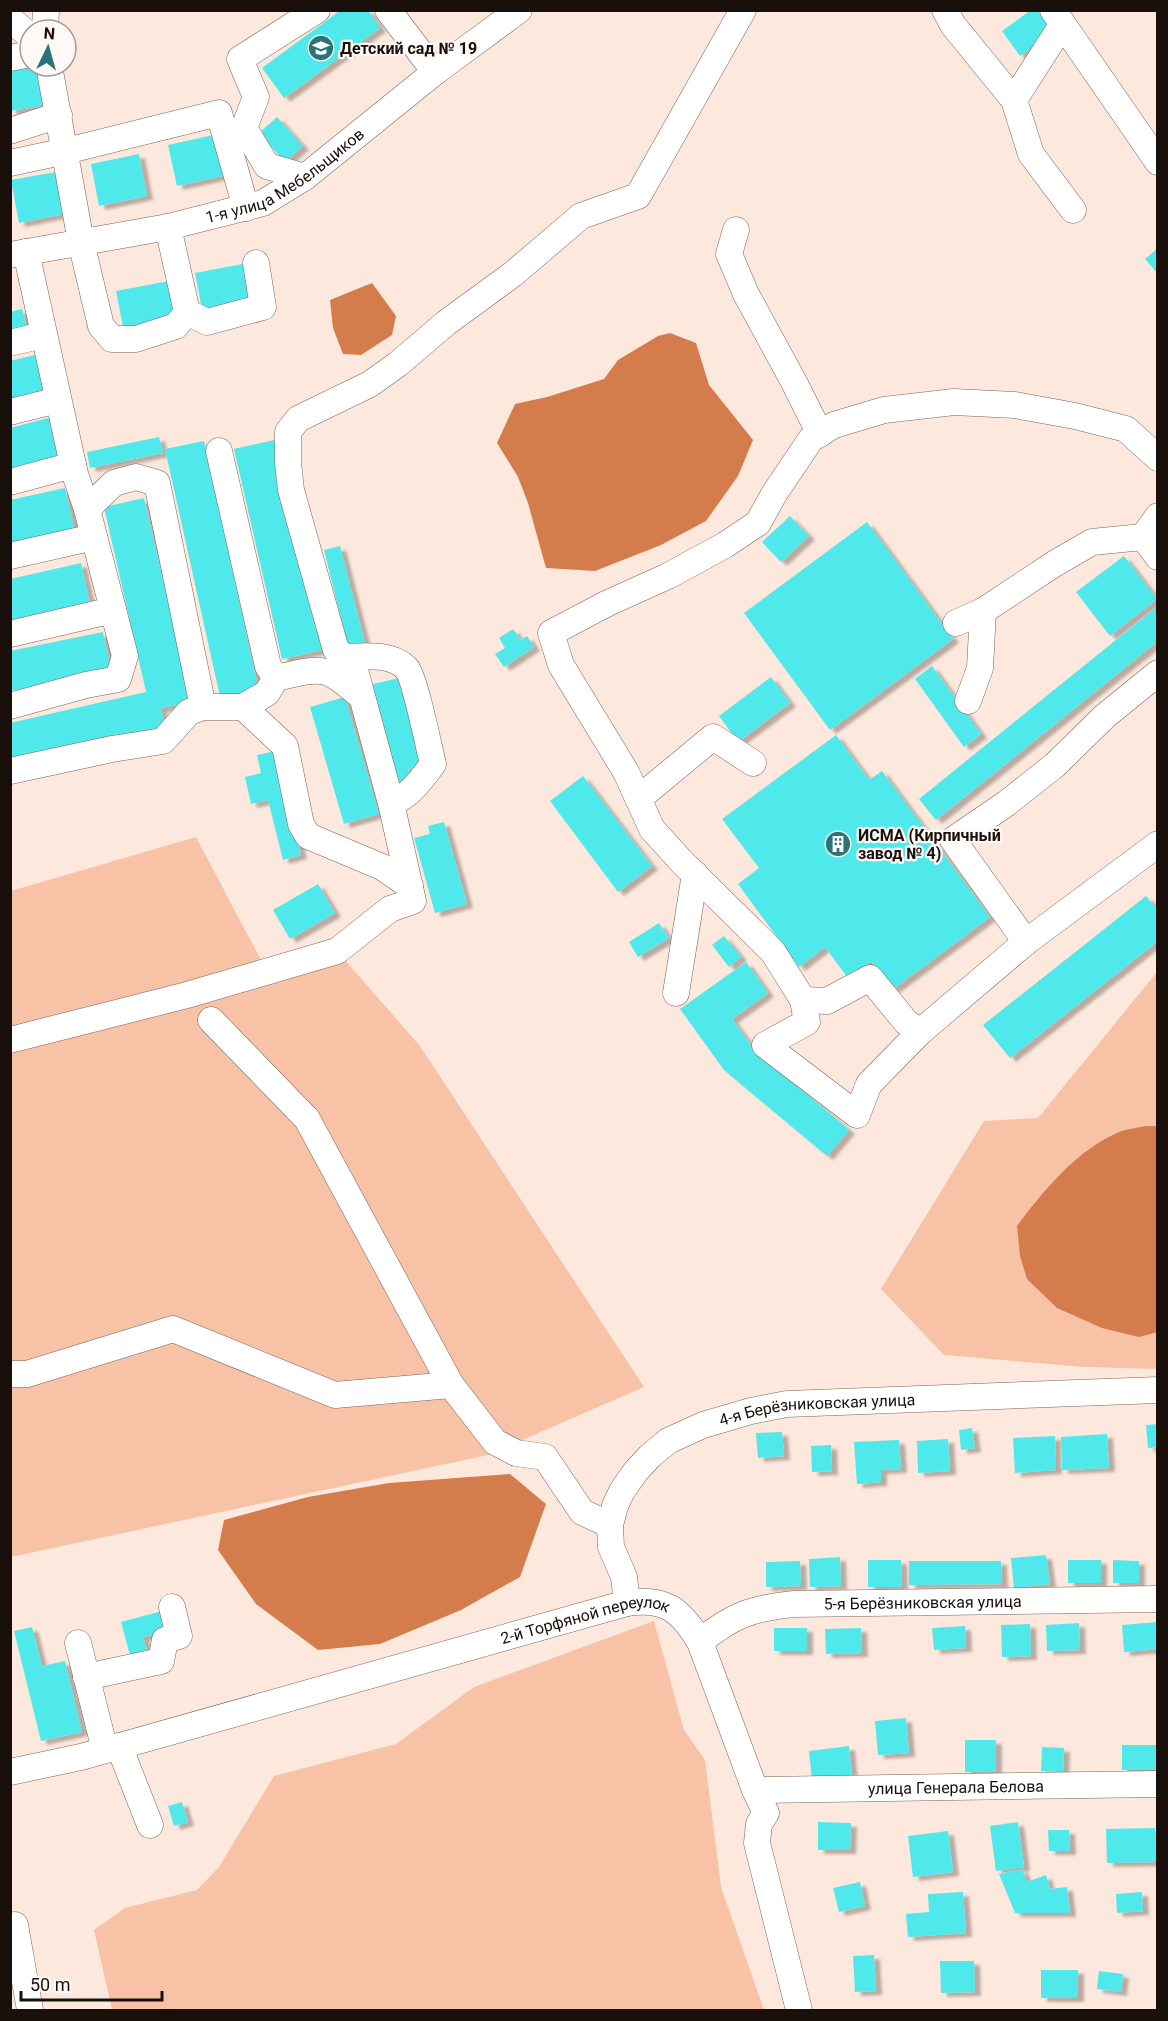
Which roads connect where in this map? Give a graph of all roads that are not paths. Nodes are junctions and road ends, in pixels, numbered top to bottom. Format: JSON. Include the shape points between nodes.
{"nodes":[{"id":1,"x":317,"y":10,"type":"edge"},
{"id":2,"x":388,"y":10,"type":"edge"},
{"id":3,"x":519,"y":10,"type":"edge"},
{"id":4,"x":743,"y":10,"type":"edge"},
{"id":5,"x":945,"y":10,"type":"edge"},
{"id":6,"x":1057,"y":18,"type":"edge"},
{"id":7,"x":435,"y":72,"type":"junction"},
{"id":8,"x":51,"y":78,"type":"edge"},
{"id":9,"x":1014,"y":100,"type":"junction"},
{"id":10,"x":58,"y":115,"type":"junction"},
{"id":11,"x":10,"y":131,"type":"edge"},
{"id":12,"x":66,"y":151,"type":"junction"},
{"id":13,"x":1158,"y":162,"type":"edge"},
{"id":14,"x":10,"y":163,"type":"edge"},
{"id":15,"x":306,"y":177,"type":"junction"},
{"id":16,"x":246,"y":208,"type":"junction"},
{"id":17,"x":1073,"y":210,"type":"dead end"},
{"id":18,"x":168,"y":227,"type":"junction"},
{"id":19,"x":736,"y":230,"type":"dead end"},
{"id":20,"x":81,"y":242,"type":"junction"},
{"id":21,"x":18,"y":253,"type":"edge"},
{"id":22,"x":256,"y":263,"type":"dead end"},
{"id":23,"x":188,"y":312,"type":"junction"},
{"id":24,"x":43,"y":335,"type":"junction"},
{"id":25,"x":10,"y":343,"type":"edge"},
{"id":26,"x":58,"y":400,"type":"junction"},
{"id":27,"x":10,"y":412,"type":"edge"},
{"id":28,"x":820,"y":434,"type":"junction"},
{"id":29,"x":219,"y":451,"type":"dead end"},
{"id":30,"x":1158,"y":458,"type":"edge"},
{"id":31,"x":74,"y":470,"type":"junction"},
{"id":32,"x":10,"y":482,"type":"edge"},
{"id":33,"x":114,"y":483,"type":"junction"},
{"id":34,"x":87,"y":509,"type":"junction"},
{"id":35,"x":1158,"y":516,"type":"edge"},
{"id":36,"x":94,"y":537,"type":"junction"},
{"id":37,"x":1150,"y":547,"type":"edge"},
{"id":38,"x":10,"y":556,"type":"edge"},
{"id":39,"x":113,"y":610,"type":"junction"},
{"id":40,"x":983,"y":611,"type":"junction"},
{"id":41,"x":956,"y":623,"type":"dead end"},
{"id":42,"x":10,"y":634,"type":"edge"},
{"id":43,"x":345,"y":657,"type":"junction"},
{"id":44,"x":1158,"y":673,"type":"edge"},
{"id":45,"x":276,"y":678,"type":"junction"},
{"id":46,"x":362,"y":697,"type":"junction"},
{"id":47,"x":968,"y":701,"type":"dead end"},
{"id":48,"x":10,"y":706,"type":"edge"},
{"id":49,"x":203,"y":707,"type":"junction"},
{"id":50,"x":243,"y":707,"type":"junction"},
{"id":51,"x":753,"y":763,"type":"dead end"},
{"id":52,"x":10,"y":771,"type":"edge"},
{"id":53,"x":638,"y":799,"type":"junction"},
{"id":54,"x":391,"y":803,"type":"junction"},
{"id":55,"x":1158,"y":844,"type":"edge"},
{"id":56,"x":695,"y":874,"type":"junction"},
{"id":57,"x":410,"y":886,"type":"junction"},
{"id":58,"x":1026,"y":942,"type":"junction"},
{"id":59,"x":676,"y":993,"type":"dead end"},
{"id":60,"x":803,"y":1000,"type":"junction"},
{"id":61,"x":211,"y":1020,"type":"dead end"},
{"id":62,"x":920,"y":1032,"type":"junction"},
{"id":63,"x":10,"y":1040,"type":"edge"},
{"id":64,"x":10,"y":1374,"type":"edge"},
{"id":65,"x":451,"y":1385,"type":"junction"},
{"id":66,"x":1158,"y":1390,"type":"edge"},
{"id":67,"x":610,"y":1525,"type":"junction"},
{"id":68,"x":1158,"y":1599,"type":"edge"},
{"id":69,"x":627,"y":1603,"type":"junction"},
{"id":70,"x":172,"y":1607,"type":"dead end"},
{"id":71,"x":700,"y":1642,"type":"junction"},
{"id":72,"x":78,"y":1643,"type":"dead end"},
{"id":73,"x":86,"y":1677,"type":"junction"},
{"id":74,"x":102,"y":1751,"type":"junction"},
{"id":75,"x":10,"y":1772,"type":"edge"},
{"id":76,"x":1158,"y":1784,"type":"edge"},
{"id":77,"x":755,"y":1790,"type":"junction"},
{"id":78,"x":150,"y":1825,"type":"dead end"},
{"id":79,"x":10,"y":1926,"type":"edge"},
{"id":80,"x":30,"y":2010,"type":"edge"},
{"id":81,"x":799,"y":2010,"type":"edge"}],
"edges":[{"from":1,"to":15,"type":"street","via":[[240,59],[256,97],[244,128],[267,166]]},
{"from":2,"to":7,"type":"street"},
{"from":3,"to":7,"type":"street","name":"1-я улица Мебельщиков"},
{"from":4,"to":43,"type":"street","via":[[638,196],[581,216],[389,370],[370,384],[298,419],[288,432],[291,490],[336,650]]},
{"from":5,"to":9,"type":"street"},
{"from":6,"to":9,"type":"street"},
{"from":6,"to":13,"type":"street"},
{"from":7,"to":15,"type":"street","name":"1-я улица Мебельщиков"},
{"from":8,"to":10,"type":"street"},
{"from":9,"to":17,"type":"street","via":[[1031,154]]},
{"from":10,"to":11,"type":"street"},
{"from":10,"to":12,"type":"street"},
{"from":12,"to":14,"type":"street"},
{"from":12,"to":16,"type":"street","via":[[219,112]]},
{"from":12,"to":20,"type":"street"},
{"from":15,"to":16,"type":"street","name":"1-я улица Мебельщиков","via":[[263,203]]},
{"from":16,"to":18,"type":"street","name":"1-я улица Мебельщиков"},
{"from":18,"to":20,"type":"street","name":"1-я улица Мебельщиков"},
{"from":18,"to":23,"type":"street"},
{"from":19,"to":28,"type":"street","via":[[729,254]]},
{"from":20,"to":21,"type":"street","name":"1-я улица Мебельщиков"},
{"from":20,"to":23,"type":"street","via":[[101,326],[111,339],[136,339],[176,326]]},
{"from":21,"to":24,"type":"street"},
{"from":22,"to":23,"type":"street","via":[[263,307],[207,322]]},
{"from":24,"to":25,"type":"street"},
{"from":24,"to":26,"type":"street"},
{"from":26,"to":27,"type":"street"},
{"from":26,"to":31,"type":"street"},
{"from":28,"to":30,"type":"street","via":[[834,425],[884,410],[954,402],[1015,405],[1126,429]]},
{"from":28,"to":53,"type":"street","via":[[811,439],[758,523],[668,576],[551,633],[561,665],[626,772]]},
{"from":29,"to":45,"type":"street","via":[[267,666]]},
{"from":31,"to":32,"type":"street"},
{"from":31,"to":33,"type":"street"},
{"from":31,"to":34,"type":"street"},
{"from":33,"to":34,"type":"street"},
{"from":33,"to":49,"type":"street","via":[[136,477],[157,483]]},
{"from":34,"to":36,"type":"street"},
{"from":35,"to":37,"type":"street"},
{"from":36,"to":38,"type":"street"},
{"from":36,"to":39,"type":"street"},
{"from":37,"to":40,"type":"street","via":[[1092,542]]},
{"from":39,"to":42,"type":"street"},
{"from":39,"to":48,"type":"street","via":[[125,656],[118,679]]},
{"from":40,"to":41,"type":"street"},
{"from":40,"to":47,"type":"street","via":[[980,668]]},
{"from":43,"to":46,"type":"street","via":[[353,663]]},
{"from":43,"to":54,"type":"street","via":[[393,660],[408,670],[415,691],[433,764],[417,785]]},
{"from":44,"to":58,"type":"street","via":[[1105,716],[1055,765],[953,840]]},
{"from":45,"to":46,"type":"street","via":[[314,670],[329,672]]},
{"from":45,"to":50,"type":"street","via":[[267,693]]},
{"from":46,"to":54,"type":"street"},
{"from":49,"to":50,"type":"street"},
{"from":49,"to":52,"type":"street","via":[[189,712],[164,741]]},
{"from":50,"to":57,"type":"street","via":[[285,746],[301,824],[308,836],[382,867]]},
{"from":51,"to":53,"type":"street","via":[[713,737]]},
{"from":53,"to":56,"type":"street","via":[[652,829]]},
{"from":54,"to":57,"type":"street"},
{"from":55,"to":58,"type":"street"},
{"from":56,"to":59,"type":"street"},
{"from":56,"to":60,"type":"street","via":[[773,952]]},
{"from":57,"to":63,"type":"street","via":[[413,901],[390,909],[338,951],[188,995]]},
{"from":58,"to":62,"type":"street"},
{"from":60,"to":62,"type":"street","via":[[827,1001],[870,978],[906,1022]]},
{"from":60,"to":62,"type":"street","via":[[807,1022],[765,1045],[857,1115],[868,1084]]},
{"from":61,"to":65,"type":"street","via":[[307,1119]]},
{"from":64,"to":65,"type":"street","via":[[27,1374],[173,1329],[335,1395]]},
{"from":65,"to":67,"type":"street","via":[[495,1442],[516,1453],[545,1457],[582,1512]]},
{"from":66,"to":67,"type":"street","name":"4-я Берёзниковская улица","via":[[833,1401],[751,1411],[668,1441],[650,1456],[622,1491]]},
{"from":67,"to":69,"type":"street","name":"4-я Берёзниковская улица","via":[[610,1547],[624,1577]]},
{"from":68,"to":71,"type":"street","name":"5-я Берёзниковская улица","via":[[786,1605],[759,1608],[736,1617]]},
{"from":69,"to":71,"type":"street","name":"2-й Торфяной переулок","via":[[641,1600],[670,1607],[681,1614]]},
{"from":69,"to":74,"type":"street","name":"2-й Торфяной переулок"},
{"from":70,"to":73,"type":"street","via":[[179,1636],[165,1640],[161,1661]]},
{"from":71,"to":77,"type":"street","name":"2-й Торфяной переулок"},
{"from":72,"to":73,"type":"street"},
{"from":73,"to":74,"type":"street"},
{"from":74,"to":75,"type":"street","name":"2-й Торфяной переулок"},
{"from":74,"to":78,"type":"street"},
{"from":76,"to":77,"type":"street","name":"улица Генерала Белова"},
{"from":77,"to":81,"type":"street","name":"2-й Торфяной переулок","via":[[766,1813],[759,1824],[757,1843]]},
{"from":79,"to":80,"type":"street","via":[[15,1925]]}]}
